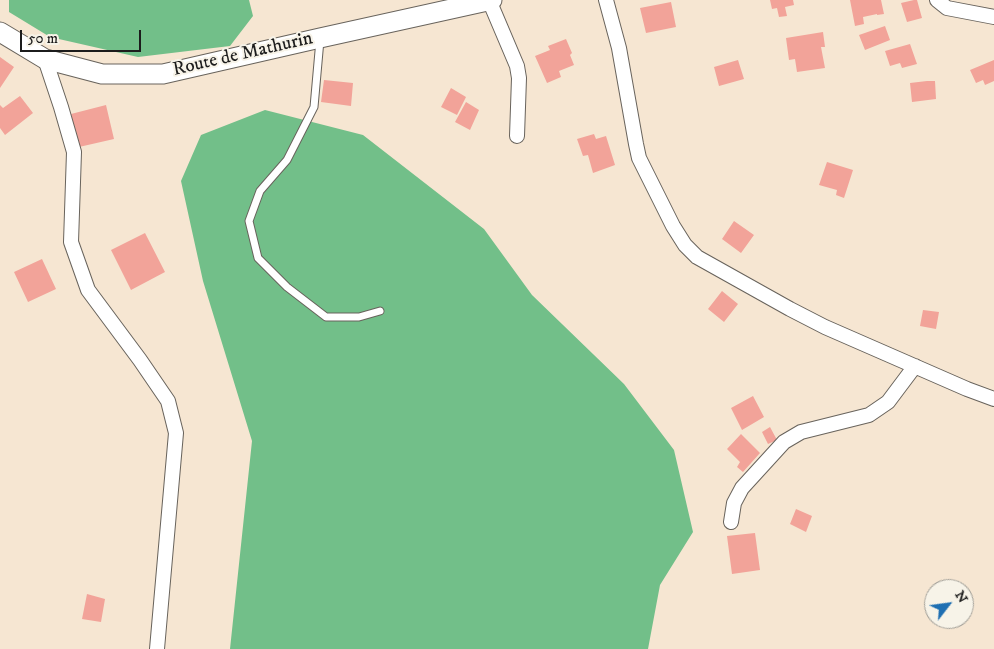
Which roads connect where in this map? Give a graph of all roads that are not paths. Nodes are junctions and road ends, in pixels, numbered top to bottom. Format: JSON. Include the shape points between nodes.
{"nodes":[{"id":1,"x":490,"y":0,"type":"edge"},
{"id":2,"x":606,"y":0,"type":"edge"},
{"id":3,"x":938,"y":0,"type":"edge"},
{"id":4,"x":994,"y":17,"type":"edge"},
{"id":5,"x":0,"y":32,"type":"edge"},
{"id":6,"x":320,"y":38,"type":"junction"},
{"id":7,"x":45,"y":59,"type":"junction"},
{"id":8,"x":517,"y":136,"type":"dead end"},
{"id":9,"x":380,"y":311,"type":"dead end"},
{"id":10,"x":915,"y":366,"type":"junction"},
{"id":11,"x":994,"y":399,"type":"edge"},
{"id":12,"x":730,"y":522,"type":"dead end"},
{"id":13,"x":158,"y":649,"type":"edge"}],
"edges":[{"from":1,"to":6,"type":"street","name":"Route de Mathurin"},
{"from":1,"to":8,"type":"street","via":[[517,66]]},
{"from":2,"to":10,"type":"street","via":[[619,48],[639,158],[685,245],[697,257],[790,309]]},
{"from":3,"to":4,"type":"street","via":[[947,8]]},
{"from":5,"to":7,"type":"street","name":"Route de Mathurin"},
{"from":6,"to":7,"type":"street","name":"Route de Mathurin","via":[[162,74],[102,74]]},
{"from":6,"to":9,"type":"lane","via":[[314,107],[287,160],[260,191],[249,221],[258,258],[287,287],[326,316],[359,317]]},
{"from":7,"to":13,"type":"street","via":[[74,152],[71,242],[88,290],[168,401],[176,433]]},
{"from":10,"to":11,"type":"street"},
{"from":10,"to":12,"type":"street","via":[[888,402],[869,415],[801,432],[784,442],[742,488],[734,503]]}]}
